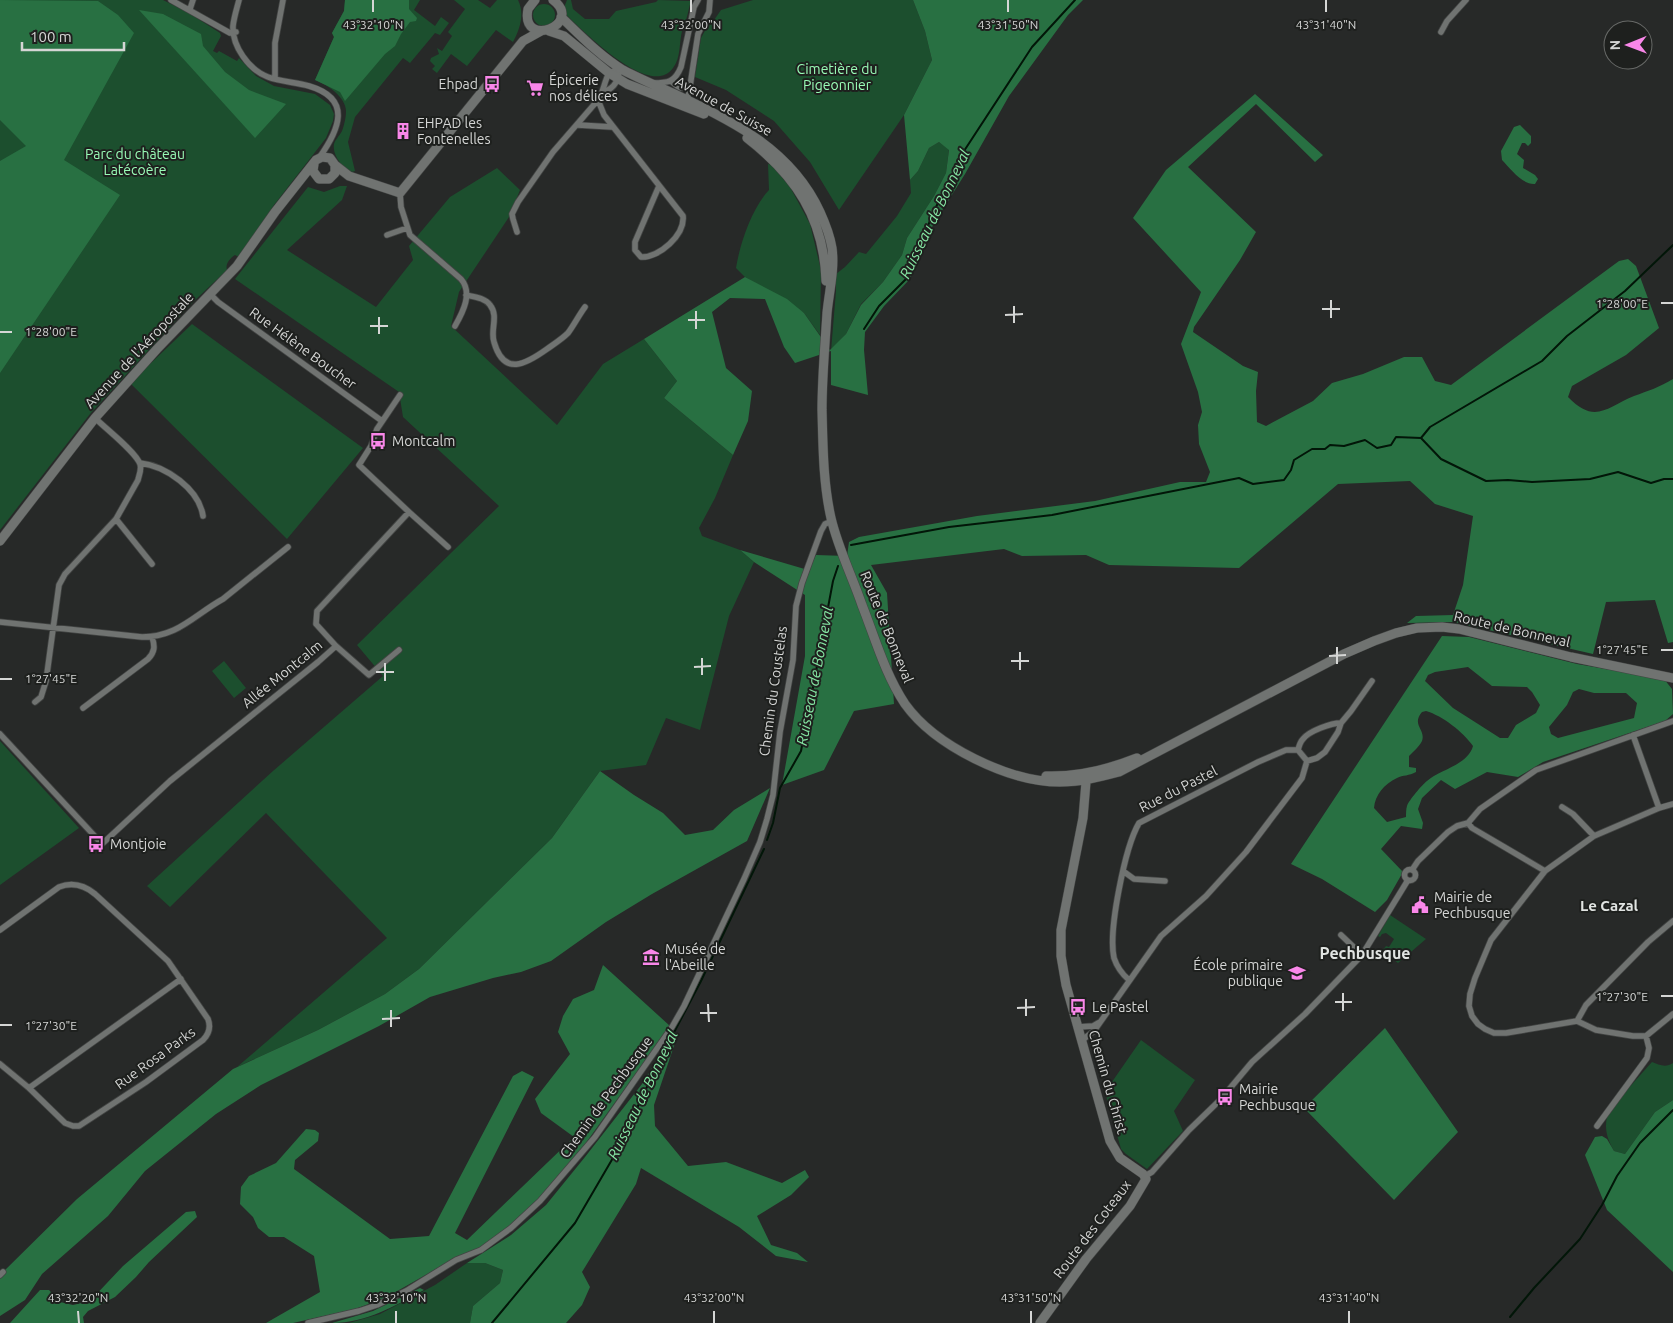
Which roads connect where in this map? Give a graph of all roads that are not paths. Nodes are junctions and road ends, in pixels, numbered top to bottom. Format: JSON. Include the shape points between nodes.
{"nodes":[{"id":1,"x":171,"y":0,"type":"edge"},
{"id":2,"x":193,"y":0,"type":"edge"},
{"id":3,"x":239,"y":0,"type":"edge"},
{"id":4,"x":282,"y":0,"type":"edge"},
{"id":5,"x":524,"y":0,"type":"edge"},
{"id":6,"x":535,"y":0,"type":"edge"},
{"id":7,"x":553,"y":0,"type":"edge"},
{"id":8,"x":698,"y":0,"type":"edge"},
{"id":9,"x":1466,"y":0,"type":"edge"},
{"id":10,"x":711,"y":1,"type":"edge"},
{"id":11,"x":190,"y":9,"type":"junction"},
{"id":12,"x":528,"y":9,"type":"junction"},
{"id":13,"x":561,"y":9,"type":"edge"},
{"id":14,"x":528,"y":21,"type":"junction"},
{"id":15,"x":545,"y":31,"type":"junction"},
{"id":16,"x":235,"y":32,"type":"junction"},
{"id":17,"x":1441,"y":32,"type":"dead end"},
{"id":18,"x":523,"y":41,"type":"junction"},
{"id":19,"x":620,"y":68,"type":"junction"},
{"id":20,"x":608,"y":73,"type":"junction"},
{"id":21,"x":275,"y":79,"type":"junction"},
{"id":22,"x":619,"y":79,"type":"junction"},
{"id":23,"x":671,"y":81,"type":"junction"},
{"id":24,"x":690,"y":83,"type":"junction"},
{"id":25,"x":652,"y":84,"type":"junction"},
{"id":26,"x":604,"y":92,"type":"junction"},
{"id":27,"x":598,"y":100,"type":"junction"},
{"id":28,"x":685,"y":102,"type":"junction"},
{"id":29,"x":578,"y":125,"type":"junction"},
{"id":30,"x":612,"y":127,"type":"junction"},
{"id":31,"x":316,"y":161,"type":"junction"},
{"id":32,"x":335,"y":164,"type":"junction"},
{"id":33,"x":349,"y":176,"type":"junction"},
{"id":34,"x":331,"y":177,"type":"junction"},
{"id":35,"x":319,"y":179,"type":"junction"},
{"id":36,"x":301,"y":180,"type":"junction"},
{"id":37,"x":659,"y":186,"type":"junction"},
{"id":38,"x":400,"y":193,"type":"junction"},
{"id":39,"x":407,"y":228,"type":"junction"},
{"id":40,"x":518,"y":232,"type":"dead end"},
{"id":41,"x":387,"y":235,"type":"dead end"},
{"id":42,"x":210,"y":294,"type":"junction"},
{"id":43,"x":466,"y":295,"type":"junction"},
{"id":44,"x":584,"y":307,"type":"dead end"},
{"id":45,"x":455,"y":326,"type":"dead end"},
{"id":46,"x":400,"y":395,"type":"dead end"},
{"id":47,"x":94,"y":418,"type":"junction"},
{"id":48,"x":382,"y":421,"type":"junction"},
{"id":49,"x":140,"y":463,"type":"junction"},
{"id":50,"x":409,"y":512,"type":"junction"},
{"id":51,"x":203,"y":516,"type":"dead end"},
{"id":52,"x":116,"y":519,"type":"junction"},
{"id":53,"x":832,"y":521,"type":"junction"},
{"id":54,"x":0,"y":541,"type":"edge"},
{"id":55,"x":288,"y":547,"type":"dead end"},
{"id":56,"x":448,"y":547,"type":"dead end"},
{"id":57,"x":152,"y":564,"type":"dead end"},
{"id":58,"x":0,"y":622,"type":"edge"},
{"id":59,"x":53,"y":628,"type":"junction"},
{"id":60,"x":152,"y":637,"type":"junction"},
{"id":61,"x":336,"y":646,"type":"junction"},
{"id":62,"x":399,"y":650,"type":"dead end"},
{"id":63,"x":1672,"y":677,"type":"edge"},
{"id":64,"x":1372,"y":681,"type":"dead end"},
{"id":65,"x":35,"y":702,"type":"dead end"},
{"id":66,"x":83,"y":708,"type":"dead end"},
{"id":67,"x":1673,"y":721,"type":"edge"},
{"id":68,"x":1341,"y":723,"type":"junction"},
{"id":69,"x":0,"y":734,"type":"edge"},
{"id":70,"x":1633,"y":735,"type":"junction"},
{"id":71,"x":1298,"y":750,"type":"junction"},
{"id":72,"x":1307,"y":761,"type":"junction"},
{"id":73,"x":1086,"y":777,"type":"junction"},
{"id":74,"x":1673,"y":804,"type":"edge"},
{"id":75,"x":1562,"y":807,"type":"dead end"},
{"id":76,"x":1659,"y":808,"type":"junction"},
{"id":77,"x":1468,"y":823,"type":"junction"},
{"id":78,"x":1594,"y":836,"type":"junction"},
{"id":79,"x":760,"y":842,"type":"joint"},
{"id":80,"x":1123,"y":871,"type":"junction"},
{"id":81,"x":1545,"y":871,"type":"junction"},
{"id":82,"x":1165,"y":881,"type":"dead end"},
{"id":83,"x":1673,"y":921,"type":"edge"},
{"id":84,"x":0,"y":930,"type":"edge"},
{"id":85,"x":1341,"y":935,"type":"dead end"},
{"id":86,"x":1362,"y":955,"type":"junction"},
{"id":87,"x":181,"y":979,"type":"junction"},
{"id":88,"x":1129,"y":980,"type":"junction"},
{"id":89,"x":1673,"y":1014,"type":"edge"},
{"id":90,"x":1577,"y":1021,"type":"junction"},
{"id":91,"x":1098,"y":1023,"type":"junction"},
{"id":92,"x":1078,"y":1027,"type":"junction"},
{"id":93,"x":1646,"y":1036,"type":"junction"},
{"id":94,"x":1081,"y":1041,"type":"junction"},
{"id":95,"x":0,"y":1064,"type":"edge"},
{"id":96,"x":29,"y":1088,"type":"junction"},
{"id":97,"x":1597,"y":1126,"type":"dead end"},
{"id":98,"x":1145,"y":1176,"type":"junction"},
{"id":99,"x":308,"y":1323,"type":"edge"},
{"id":100,"x":1040,"y":1323,"type":"edge"}],
"edges":[{"from":1,"to":11,"type":"street"},
{"from":2,"to":11,"type":"street"},
{"from":3,"to":16,"type":"street"},
{"from":4,"to":21,"type":"street","via":[[275,43]]},
{"from":5,"to":12,"type":"street"},
{"from":6,"to":12,"type":"street"},
{"from":7,"to":13,"type":"street","name":"Avenue de Suisse"},
{"from":8,"to":23,"type":"street","via":[[691,16],[681,67],[678,76]]},
{"from":9,"to":17,"type":"street","via":[[1447,20]]},
{"from":10,"to":24,"type":"street","via":[[698,34]]},
{"from":11,"to":16,"type":"street","via":[[230,33]]},
{"from":12,"to":14,"type":"street"},
{"from":13,"to":15,"type":"street","via":[[558,24]]},
{"from":13,"to":19,"type":"street","name":"Avenue de Suisse","via":[[601,54]]},
{"from":14,"to":15,"type":"street","name":"Avenue de Suisse","via":[[534,28]]},
{"from":14,"to":18,"type":"street"},
{"from":15,"to":18,"type":"street"},
{"from":15,"to":20,"type":"street","name":"Avenue de Suisse","via":[[564,36]]},
{"from":16,"to":21,"type":"street","name":"Avenue de l'Aéropostale","via":[[238,48],[251,66]]},
{"from":18,"to":38,"type":"street"},
{"from":19,"to":20,"type":"street"},
{"from":19,"to":22,"type":"street"},
{"from":19,"to":25,"type":"street","name":"Avenue de Suisse"},
{"from":20,"to":22,"type":"street","name":"Avenue de Suisse"},
{"from":20,"to":26,"type":"street"},
{"from":21,"to":31,"type":"street","name":"Avenue de l'Aéropostale","via":[[317,88],[336,104],[339,112],[337,124],[327,147]]},
{"from":22,"to":26,"type":"street","via":[[616,85]]},
{"from":22,"to":28,"type":"street","name":"Avenue de Suisse","via":[[637,89]]},
{"from":23,"to":24,"type":"street","via":[[680,88]]},
{"from":23,"to":25,"type":"street"},
{"from":24,"to":28,"type":"street"},
{"from":25,"to":28,"type":"street","name":"Avenue de Suisse"},
{"from":26,"to":27,"type":"street"},
{"from":27,"to":29,"type":"street"},
{"from":27,"to":30,"type":"street"},
{"from":28,"to":53,"type":"street","name":"Avenue de Suisse","via":[[746,138],[776,162],[798,188],[820,234],[825,260],[827,314],[822,410],[826,487]]},
{"from":29,"to":30,"type":"street"},
{"from":29,"to":40,"type":"street","via":[[545,163],[518,202],[512,214]]},
{"from":30,"to":37,"type":"street"},
{"from":31,"to":32,"type":"street","via":[[328,157]]},
{"from":31,"to":35,"type":"street","via":[[313,171]]},
{"from":31,"to":36,"type":"street","name":"Avenue de l'Aéropostale"},
{"from":32,"to":33,"type":"street"},
{"from":32,"to":34,"type":"street","via":[[335,173]]},
{"from":33,"to":34,"type":"street"},
{"from":33,"to":38,"type":"street"},
{"from":34,"to":35,"type":"street"},
{"from":35,"to":36,"type":"street"},
{"from":36,"to":42,"type":"street","name":"Avenue de l'Aéropostale","via":[[237,266]]},
{"from":37,"to":37,"type":"street","via":[[681,212],[683,224],[673,242],[641,257],[635,250],[635,242]]},
{"from":38,"to":39,"type":"street"},
{"from":39,"to":41,"type":"street"},
{"from":39,"to":43,"type":"street","via":[[412,237],[461,278]]},
{"from":42,"to":47,"type":"street","name":"Avenue de l'Aéropostale"},
{"from":42,"to":48,"type":"street","name":"Rue Hélène Boucher"},
{"from":43,"to":44,"type":"street","via":[[486,300],[492,307],[494,343],[503,360],[514,365],[530,361],[562,338]]},
{"from":43,"to":45,"type":"street","via":[[464,309]]},
{"from":46,"to":48,"type":"street"},
{"from":47,"to":49,"type":"street"},
{"from":47,"to":54,"type":"street","name":"Avenue de l'Aéropostale"},
{"from":48,"to":50,"type":"street","via":[[359,465]]},
{"from":49,"to":51,"type":"street","via":[[161,468],[182,484],[198,501]]},
{"from":49,"to":52,"type":"street","via":[[138,480]]},
{"from":50,"to":56,"type":"street"},
{"from":50,"to":61,"type":"street","name":"Allée Montcalm","via":[[317,611],[316,624]]},
{"from":52,"to":57,"type":"street"},
{"from":52,"to":59,"type":"street","via":[[62,580],[57,592]]},
{"from":53,"to":73,"type":"street","name":"Route de Bonneval","via":[[891,678],[907,706],[927,728],[960,751],[1014,774]]},
{"from":53,"to":79,"type":"street","name":"Chemin du Coustelas","via":[[821,531],[798,595],[793,660],[773,795]]},
{"from":55,"to":60,"type":"street","via":[[191,622]]},
{"from":58,"to":59,"type":"street"},
{"from":59,"to":60,"type":"street"},
{"from":59,"to":65,"type":"street","via":[[44,692]]},
{"from":60,"to":66,"type":"street","via":[[153,654]]},
{"from":61,"to":62,"type":"street","via":[[369,675]]},
{"from":61,"to":69,"type":"street","name":"Allée Montcalm","via":[[170,782],[102,844]]},
{"from":63,"to":73,"type":"street","name":"Route de Bonneval","via":[[1571,657],[1459,628],[1417,628],[1344,654],[1170,744]]},
{"from":64,"to":68,"type":"street"},
{"from":67,"to":70,"type":"street"},
{"from":68,"to":71,"type":"street","via":[[1329,724],[1304,737]]},
{"from":68,"to":72,"type":"street","via":[[1324,752]]},
{"from":70,"to":76,"type":"street"},
{"from":70,"to":77,"type":"street","via":[[1536,770],[1480,809]]},
{"from":71,"to":72,"type":"street"},
{"from":71,"to":80,"type":"street","name":"Rue du Pastel","via":[[1286,750],[1258,762],[1143,820],[1135,830]]},
{"from":72,"to":88,"type":"street","via":[[1302,778],[1246,852],[1206,896],[1161,936]]},
{"from":73,"to":92,"type":"street","name":"Chemin du Christ","via":[[1081,827],[1060,942],[1062,967]]},
{"from":74,"to":76,"type":"street"},
{"from":75,"to":78,"type":"street"},
{"from":76,"to":78,"type":"street"},
{"from":77,"to":81,"type":"street"},
{"from":77,"to":86,"type":"street","via":[[1448,832],[1418,861],[1412,870],[1415,878],[1408,880]]},
{"from":78,"to":81,"type":"street"},
{"from":79,"to":99,"type":"street","name":"Chemin de Pechbusque","via":[[672,1027],[595,1137],[540,1201],[493,1243],[456,1260],[406,1291],[359,1311]]},
{"from":80,"to":82,"type":"street","via":[[1134,879]]},
{"from":80,"to":88,"type":"street","name":"Rue du Pastel","via":[[1113,952],[1120,970]]},
{"from":81,"to":90,"type":"street","via":[[1491,940],[1475,978],[1469,1006],[1478,1024],[1494,1033]]},
{"from":83,"to":90,"type":"street","via":[[1586,1005]]},
{"from":84,"to":87,"type":"street","name":"Rue Rosa Parks","via":[[54,890],[69,884],[79,885],[95,894],[135,930],[168,961]]},
{"from":85,"to":86,"type":"street"},
{"from":86,"to":98,"type":"street","via":[[1305,1014],[1252,1062],[1221,1099]]},
{"from":87,"to":96,"type":"street"},
{"from":87,"to":96,"type":"street","name":"Rue Rosa Parks","via":[[208,1019],[209,1030],[203,1040],[146,1082],[84,1124],[76,1126],[63,1121]]},
{"from":88,"to":91,"type":"street"},
{"from":89,"to":93,"type":"street"},
{"from":90,"to":93,"type":"street","via":[[1596,1030]]},
{"from":91,"to":92,"type":"street"},
{"from":91,"to":94,"type":"street","via":[[1094,1031]]},
{"from":92,"to":94,"type":"street","name":"Chemin du Christ"},
{"from":93,"to":97,"type":"street","via":[[1648,1058]]},
{"from":94,"to":98,"type":"street","name":"Chemin du Christ","via":[[1113,1149]]},
{"from":95,"to":96,"type":"street","name":"Rue Rosa Parks"},
{"from":98,"to":100,"type":"street","name":"Route des Coteaux","via":[[1145,1182],[1130,1206],[1086,1259]]}]}
